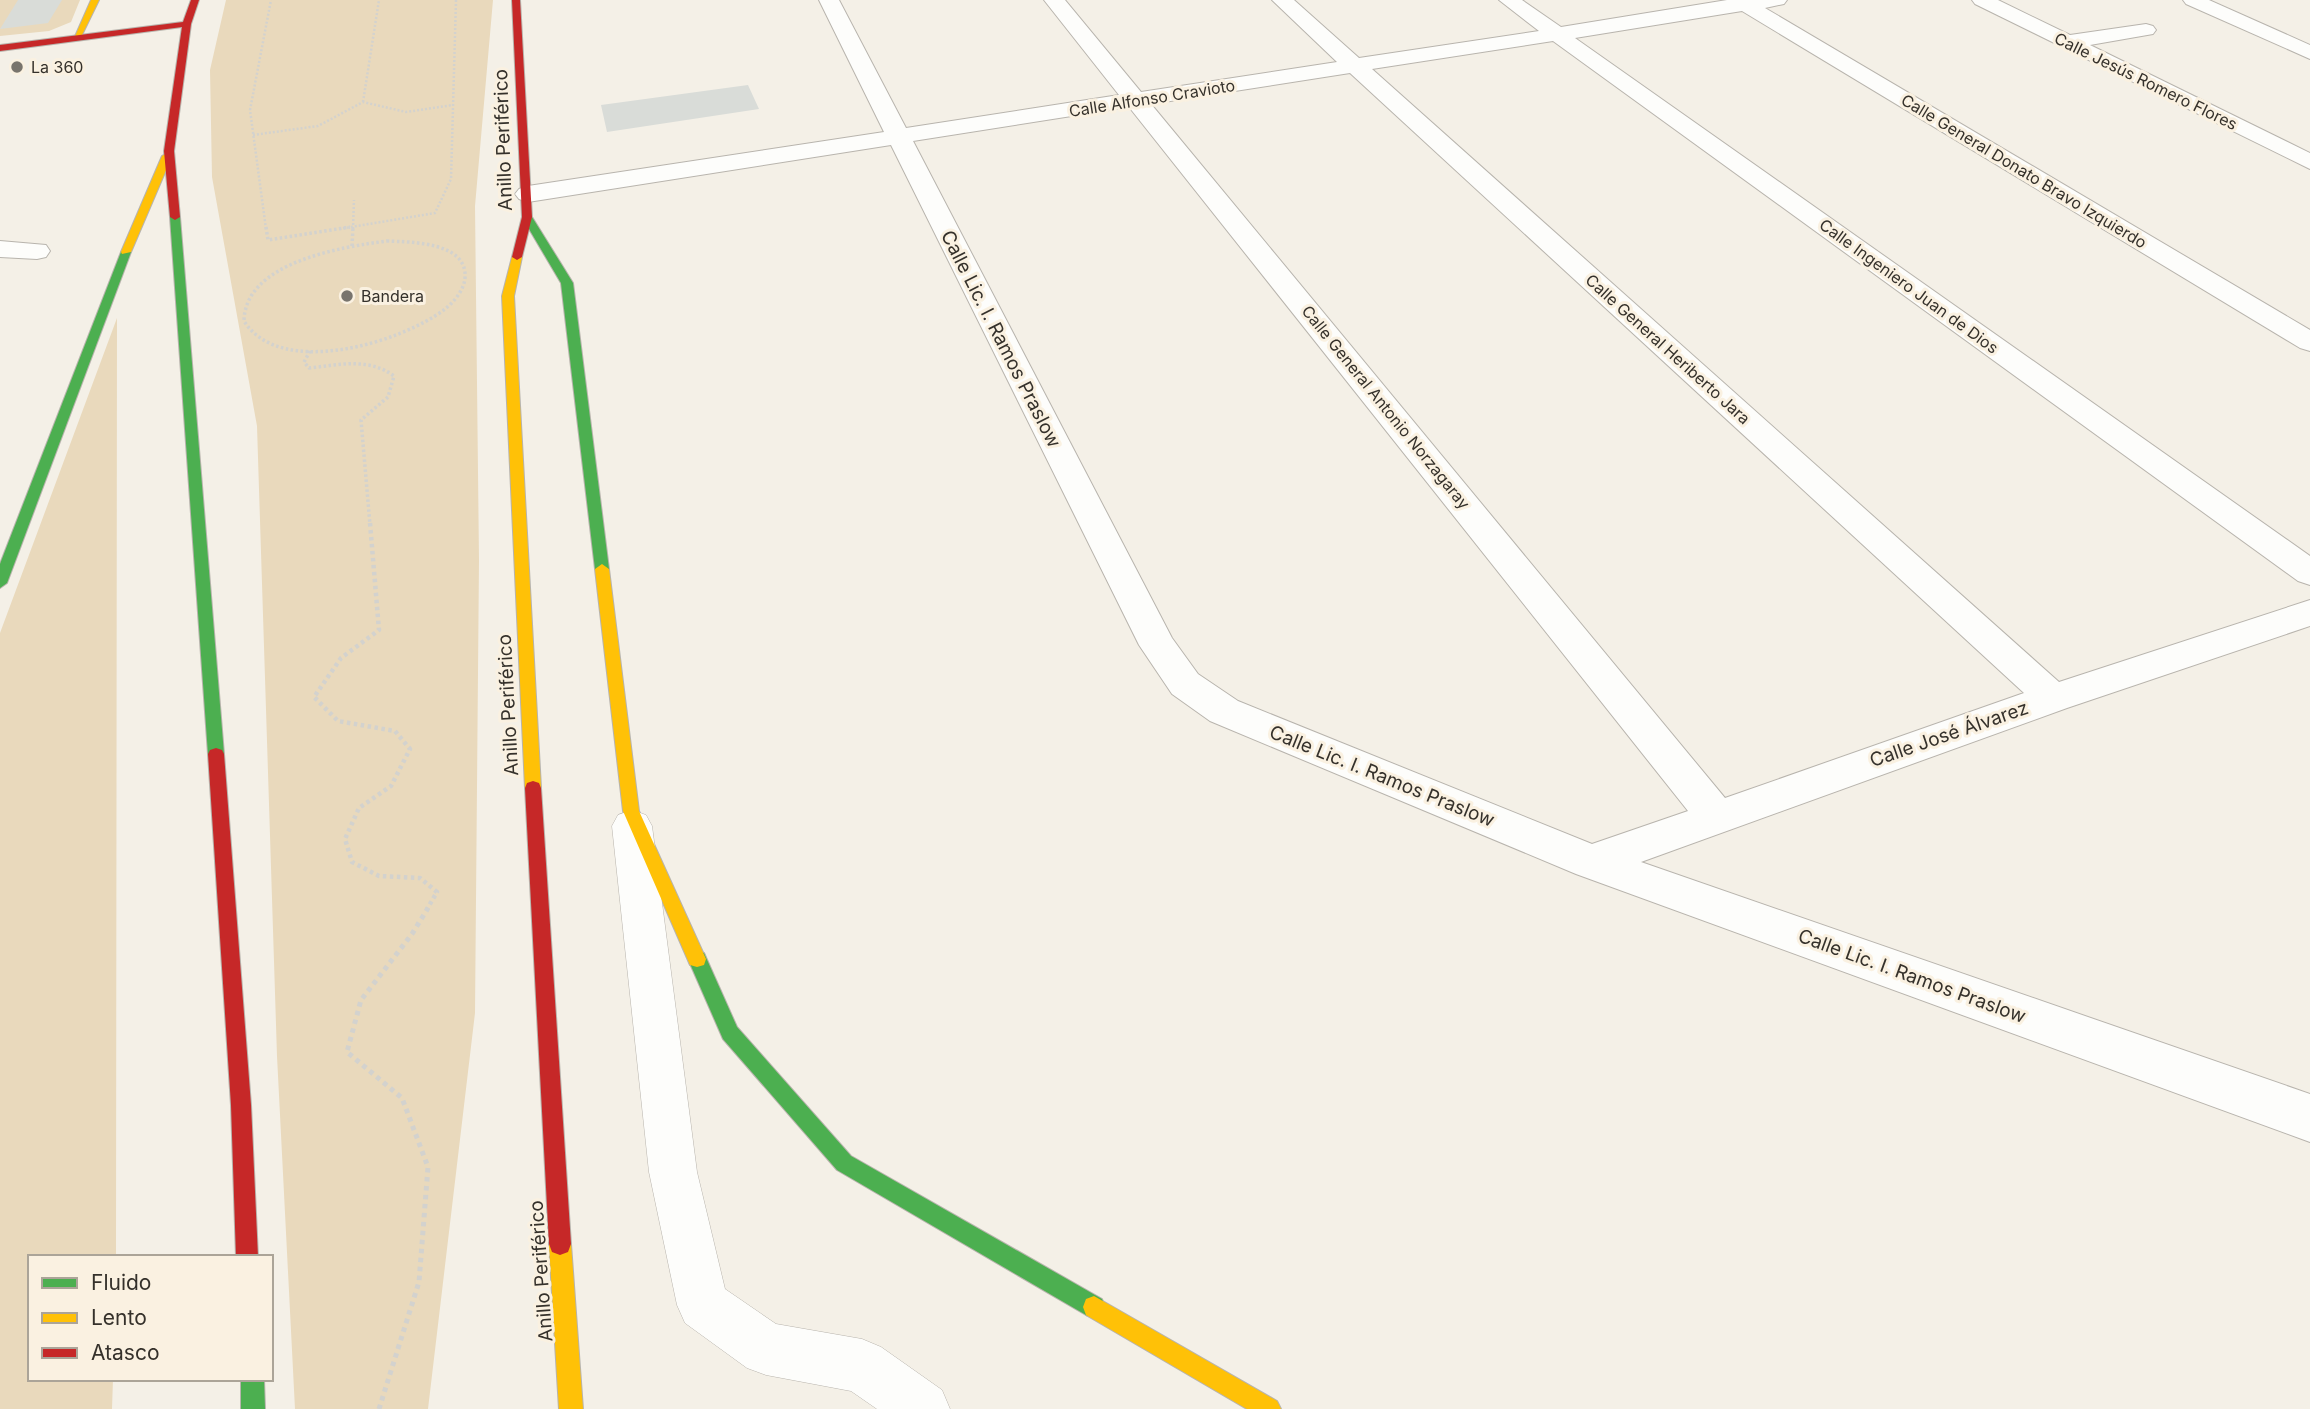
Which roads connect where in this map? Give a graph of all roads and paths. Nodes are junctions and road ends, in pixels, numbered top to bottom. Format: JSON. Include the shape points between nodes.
{"nodes":[{"id":1,"x":95,"y":0,"type":"edge"},
{"id":2,"x":195,"y":0,"type":"edge"},
{"id":3,"x":271,"y":0,"type":"edge"},
{"id":4,"x":379,"y":0,"type":"edge"},
{"id":5,"x":456,"y":0,"type":"edge"},
{"id":6,"x":516,"y":0,"type":"edge"},
{"id":7,"x":829,"y":0,"type":"edge"},
{"id":8,"x":1054,"y":0,"type":"edge"},
{"id":9,"x":1282,"y":0,"type":"edge"},
{"id":10,"x":1509,"y":0,"type":"edge"},
{"id":11,"x":1777,"y":0,"type":"edge"},
{"id":12,"x":1982,"y":0,"type":"edge"},
{"id":13,"x":2193,"y":0,"type":"edge"},
{"id":14,"x":1741,"y":2,"type":"edge"},
{"id":15,"x":187,"y":24,"type":"junction"},
{"id":16,"x":2146,"y":30,"type":"dead end"},
{"id":17,"x":1557,"y":34,"type":"junction"},
{"id":18,"x":76,"y":39,"type":"junction"},
{"id":19,"x":2068,"y":42,"type":"junction"},
{"id":20,"x":0,"y":48,"type":"edge"},
{"id":21,"x":2310,"y":53,"type":"edge"},
{"id":22,"x":1355,"y":66,"type":"junction"},
{"id":23,"x":1137,"y":100,"type":"junction"},
{"id":24,"x":363,"y":102,"type":"junction"},
{"id":25,"x":453,"y":105,"type":"junction"},
{"id":26,"x":253,"y":135,"type":"junction"},
{"id":27,"x":898,"y":138,"type":"junction"},
{"id":28,"x":2310,"y":142,"type":"edge"},
{"id":29,"x":2283,"y":148,"type":"junction"},
{"id":30,"x":169,"y":151,"type":"junction"},
{"id":31,"x":2310,"y":162,"type":"edge"},
{"id":32,"x":354,"y":200,"type":"dead end"},
{"id":33,"x":528,"y":206,"type":"junction"},
{"id":34,"x":354,"y":226,"type":"junction"},
{"id":35,"x":352,"y":246,"type":"junction"},
{"id":36,"x":0,"y":248,"type":"edge"},
{"id":37,"x":37,"y":251,"type":"dead end"},
{"id":38,"x":2310,"y":342,"type":"edge"},
{"id":39,"x":310,"y":351,"type":"junction"},
{"id":40,"x":2310,"y":573,"type":"edge"},
{"id":41,"x":0,"y":583,"type":"edge"},
{"id":42,"x":2310,"y":613,"type":"edge"},
{"id":43,"x":2053,"y":698,"type":"junction"},
{"id":44,"x":631,"y":811,"type":"junction"},
{"id":45,"x":1716,"y":816,"type":"junction"},
{"id":46,"x":1591,"y":862,"type":"junction"},
{"id":47,"x":2310,"y":1118,"type":"edge"},
{"id":48,"x":247,"y":1255,"type":"edge"},
{"id":49,"x":252,"y":1381,"type":"edge"},
{"id":50,"x":253,"y":1409,"type":"edge"},
{"id":51,"x":379,"y":1409,"type":"edge"},
{"id":52,"x":571,"y":1409,"type":"edge"},
{"id":53,"x":923,"y":1409,"type":"edge"},
{"id":54,"x":1269,"y":1409,"type":"edge"}],
"edges":[{"from":1,"to":18,"type":"main road"},
{"from":2,"to":15,"type":"main road"},
{"from":3,"to":26,"type":"path","via":[[250,110]]},
{"from":4,"to":24,"type":"path"},
{"from":5,"to":25,"type":"path"},
{"from":6,"to":33,"type":"main road","name":"Anillo Periférico"},
{"from":7,"to":27,"type":"street","name":"Calle Lic. I. Ramos Praslow"},
{"from":8,"to":23,"type":"street","name":"Calle General Antonio Norzagaray"},
{"from":9,"to":22,"type":"street","name":"Calle General Heriberto Jara"},
{"from":10,"to":17,"type":"street","name":"Calle Ingeniero Juan de Dios"},
{"from":11,"to":14,"type":"street","name":"Calle Alfonso Cravioto"},
{"from":12,"to":19,"type":"street","name":"Calle Jesús Romero Flores"},
{"from":13,"to":21,"type":"street"},
{"from":14,"to":17,"type":"street","name":"Calle Alfonso Cravioto"},
{"from":14,"to":38,"type":"street","name":"Calle General Donato Bravo Izquierdo"},
{"from":15,"to":18,"type":"main road"},
{"from":15,"to":30,"type":"main road"},
{"from":16,"to":19,"type":"street"},
{"from":17,"to":22,"type":"street","name":"Calle Alfonso Cravioto"},
{"from":17,"to":40,"type":"street","name":"Calle Ingeniero Juan de Dios"},
{"from":18,"to":20,"type":"main road"},
{"from":19,"to":29,"type":"street","name":"Calle Jesús Romero Flores"},
{"from":22,"to":23,"type":"street","name":"Calle Alfonso Cravioto"},
{"from":22,"to":43,"type":"street","name":"Calle General Heriberto Jara"},
{"from":23,"to":27,"type":"street","name":"Calle Alfonso Cravioto"},
{"from":23,"to":45,"type":"street","name":"Calle General Antonio Norzagaray"},
{"from":24,"to":25,"type":"path","via":[[406,112]]},
{"from":24,"to":26,"type":"path","via":[[318,126]]},
{"from":25,"to":34,"type":"path","via":[[451,180],[435,213]]},
{"from":26,"to":34,"type":"path","via":[[268,240]]},
{"from":27,"to":33,"type":"street","name":"Calle Alfonso Cravioto"},
{"from":27,"to":46,"type":"street","name":"Calle Lic. I. Ramos Praslow","via":[[1157,645],[1185,684],[1224,711]]},
{"from":28,"to":29,"type":"street"},
{"from":29,"to":31,"type":"street","name":"Calle Jesús Romero Flores"},
{"from":30,"to":41,"type":"main road","via":[[114,280]]},
{"from":30,"to":48,"type":"main road","via":[[241,1105]]},
{"from":32,"to":34,"type":"path"},
{"from":33,"to":44,"type":"main road","via":[[567,283]]},
{"from":33,"to":52,"type":"main road","name":"Anillo Periférico","via":[[508,296],[544,1000]]},
{"from":34,"to":35,"type":"path"},
{"from":35,"to":39,"type":"path","via":[[284,268],[260,285],[246,304],[244,321],[254,337],[278,347]]},
{"from":35,"to":39,"type":"path","via":[[387,241],[443,248],[460,259],[466,274],[462,290],[446,309],[384,340]]},
{"from":36,"to":37,"type":"street"},
{"from":39,"to":51,"type":"path","via":[[304,362],[309,368],[358,362],[384,367],[394,376],[387,403],[361,420],[379,630],[347,649],[324,676],[314,697],[338,722],[395,731],[410,749],[391,786],[359,808],[345,839],[352,862],[379,876],[420,878],[437,892],[412,934],[361,1000],[347,1052],[402,1098],[428,1167],[419,1282]]},
{"from":42,"to":43,"type":"street","name":"Calle José Álvarez"},
{"from":43,"to":45,"type":"street","name":"Calle José Álvarez"},
{"from":44,"to":53,"type":"lane","via":[[673,1172],[702,1305],[766,1349],[862,1366]]},
{"from":44,"to":54,"type":"main road","via":[[730,1033],[844,1163]]},
{"from":45,"to":46,"type":"street","name":"Calle José Álvarez"},
{"from":46,"to":47,"type":"street","name":"Calle Lic. I. Ramos Praslow"},
{"from":49,"to":50,"type":"main road"}]}
